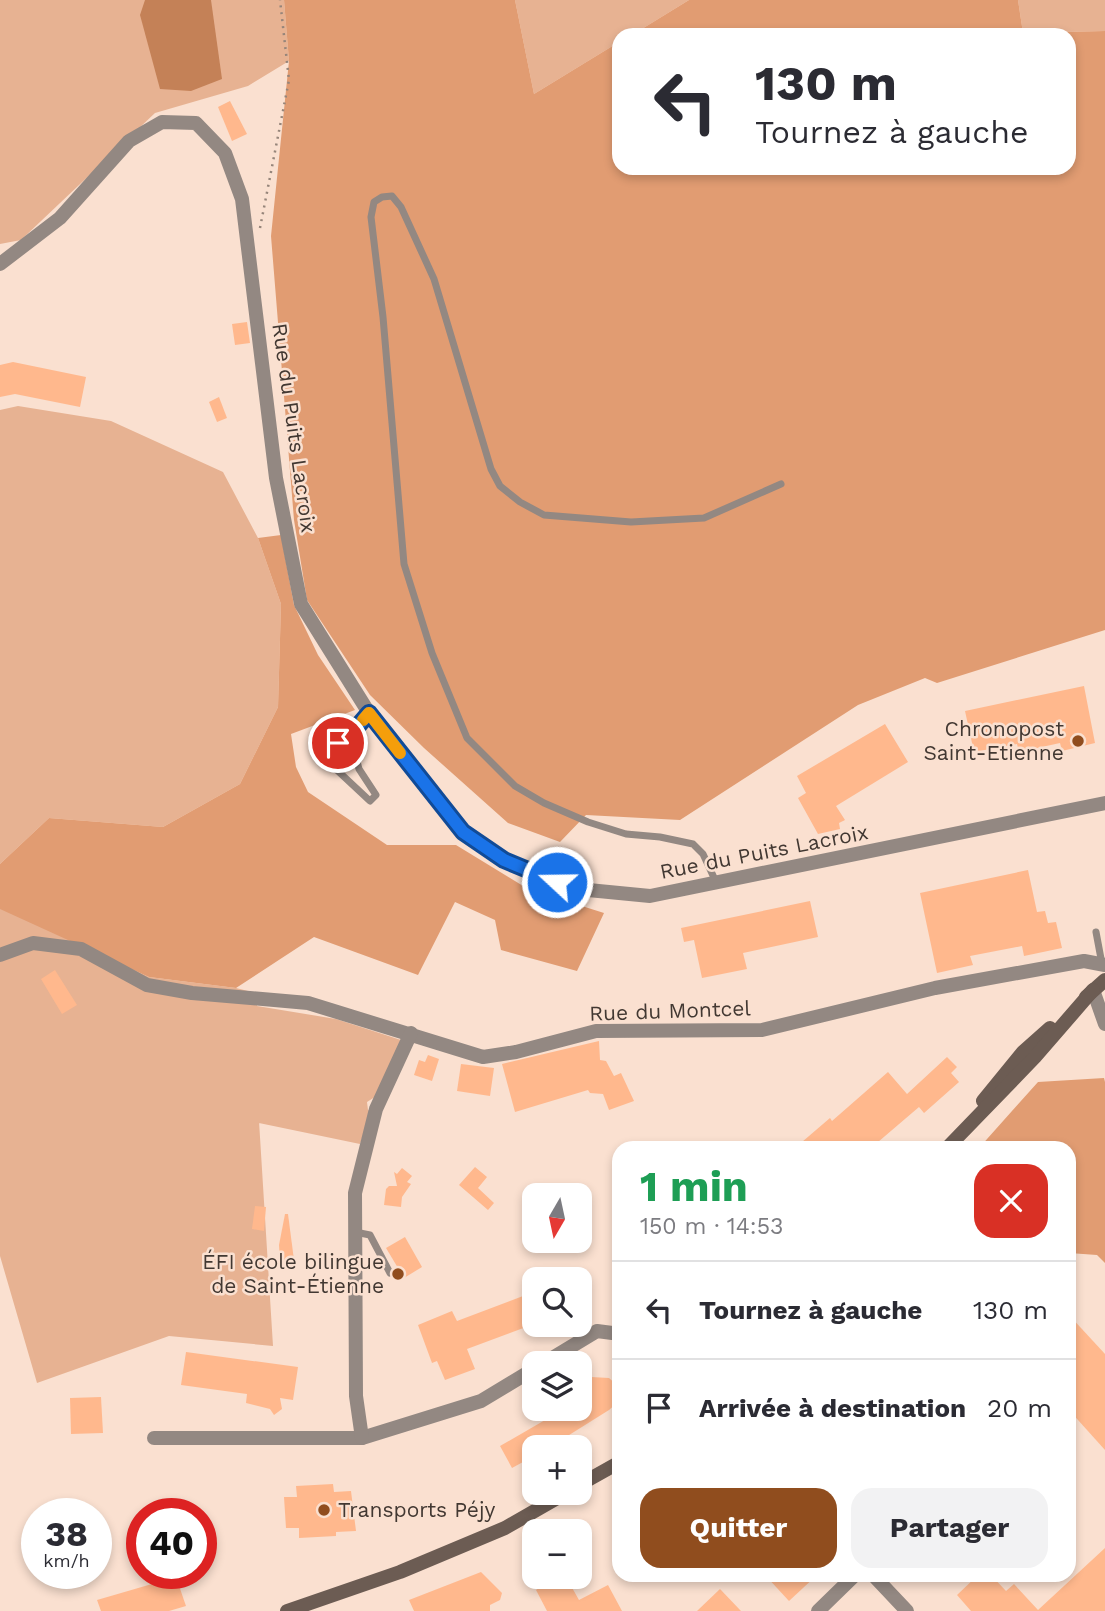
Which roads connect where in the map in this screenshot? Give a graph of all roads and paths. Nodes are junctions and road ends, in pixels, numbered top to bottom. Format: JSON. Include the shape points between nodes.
{"nodes":[{"id":1,"x":280,"y":0,"type":"edge"},
{"id":2,"x":260,"y":229,"type":"dead end"},
{"id":3,"x":0,"y":264,"type":"edge"},
{"id":4,"x":781,"y":484,"type":"dead end"},
{"id":5,"x":369,"y":713,"type":"junction"},
{"id":6,"x":357,"y":727,"type":"junction"},
{"id":7,"x":1105,"y":803,"type":"edge"},
{"id":8,"x":716,"y":883,"type":"junction"},
{"id":9,"x":1096,"y":932,"type":"dead end"},
{"id":10,"x":0,"y":955,"type":"edge"},
{"id":11,"x":1103,"y":965,"type":"edge"},
{"id":12,"x":1105,"y":980,"type":"edge"},
{"id":13,"x":1093,"y":990,"type":"junction"},
{"id":14,"x":1105,"y":1024,"type":"edge"},
{"id":15,"x":411,"y":1033,"type":"junction"},
{"id":16,"x":953,"y":1141,"type":"edge"},
{"id":17,"x":355,"y":1232,"type":"junction"},
{"id":18,"x":390,"y":1273,"type":"dead end"},
{"id":19,"x":612,"y":1333,"type":"edge"},
{"id":20,"x":564,"y":1351,"type":"edge"},
{"id":21,"x":522,"y":1376,"type":"edge"},
{"id":22,"x":155,"y":1438,"type":"dead end"},
{"id":23,"x":362,"y":1438,"type":"junction"},
{"id":24,"x":612,"y":1466,"type":"edge"},
{"id":25,"x":592,"y":1478,"type":"edge"},
{"id":26,"x":545,"y":1505,"type":"edge"},
{"id":27,"x":848,"y":1582,"type":"edge"},
{"id":28,"x":879,"y":1582,"type":"edge"},
{"id":29,"x":287,"y":1611,"type":"edge"},
{"id":30,"x":818,"y":1611,"type":"edge"},
{"id":31,"x":906,"y":1611,"type":"edge"}],
"edges":[{"from":1,"to":2,"type":"path","via":[[289,80]]},
{"from":3,"to":5,"type":"street","name":"Rue du Puits Lacroix","via":[[60,218],[129,141],[162,122],[196,124],[225,153],[242,199],[276,478],[301,604]]},
{"from":4,"to":8,"type":"lane","via":[[704,518],[619,521],[544,514],[520,502],[500,486],[491,469],[433,279],[401,206],[392,196],[374,202],[371,218],[404,564],[432,653],[467,738],[516,786],[544,803],[625,834],[693,844],[704,854]]},
{"from":5,"to":6,"type":"lane"},
{"from":5,"to":8,"type":"street","name":"Rue du Puits Lacroix","via":[[463,832],[504,860],[578,889],[650,896]]},
{"from":6,"to":6,"type":"lane","via":[[324,758],[370,801],[376,795],[359,769],[351,739]]},
{"from":7,"to":8,"type":"street","name":"Rue du Puits Lacroix"},
{"from":9,"to":11,"type":"lane"},
{"from":10,"to":15,"type":"street","name":"Rue du Montcel","via":[[33,943],[81,949],[147,985],[308,1003]]},
{"from":11,"to":15,"type":"street","name":"Rue du Montcel","via":[[1084,961],[949,986],[762,1030],[596,1031],[483,1056]]},
{"from":12,"to":13,"type":"main road"},
{"from":13,"to":14,"type":"street"},
{"from":13,"to":16,"type":"main road"},
{"from":15,"to":17,"type":"street","via":[[376,1109],[355,1193]]},
{"from":17,"to":18,"type":"lane","via":[[370,1235]]},
{"from":17,"to":23,"type":"street","via":[[356,1396]]},
{"from":19,"to":20,"type":"street","via":[[597,1331]]},
{"from":21,"to":23,"type":"street","via":[[481,1401]]},
{"from":22,"to":23,"type":"street"},
{"from":24,"to":25,"type":"main road"},
{"from":26,"to":29,"type":"main road","via":[[505,1528],[400,1572]]},
{"from":27,"to":30,"type":"street"},
{"from":28,"to":31,"type":"street"}]}
